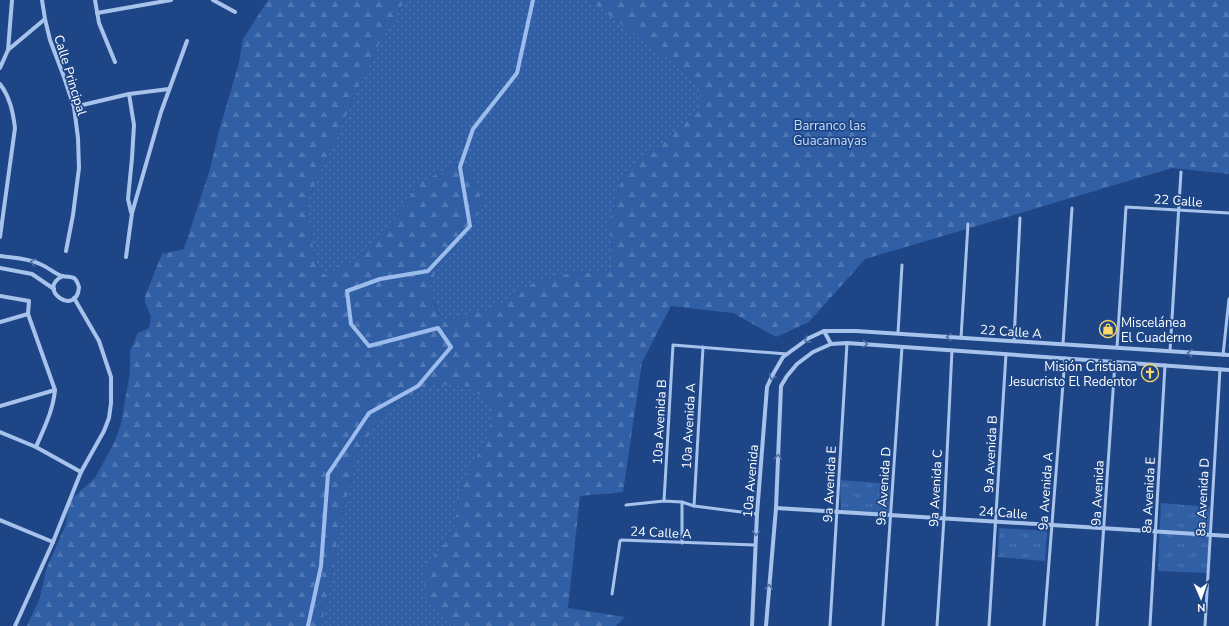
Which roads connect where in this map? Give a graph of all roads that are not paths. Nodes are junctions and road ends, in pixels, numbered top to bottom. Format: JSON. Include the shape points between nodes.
{"nodes":[{"id":1,"x":12,"y":0,"type":"edge"},
{"id":2,"x":42,"y":0,"type":"edge"},
{"id":3,"x":95,"y":0,"type":"edge"},
{"id":4,"x":171,"y":0,"type":"edge"},
{"id":5,"x":213,"y":0,"type":"edge"},
{"id":6,"x":235,"y":12,"type":"dead end"},
{"id":7,"x":96,"y":13,"type":"junction"},
{"id":8,"x":45,"y":19,"type":"junction"},
{"id":9,"x":187,"y":41,"type":"dead end"},
{"id":10,"x":8,"y":50,"type":"junction"},
{"id":11,"x":115,"y":62,"type":"dead end"},
{"id":12,"x":0,"y":68,"type":"edge"},
{"id":13,"x":0,"y":84,"type":"edge"},
{"id":14,"x":169,"y":88,"type":"junction"},
{"id":15,"x":129,"y":94,"type":"junction"},
{"id":16,"x":74,"y":107,"type":"junction"},
{"id":17,"x":1181,"y":172,"type":"dead end"},
{"id":18,"x":1072,"y":208,"type":"dead end"},
{"id":19,"x":1179,"y":210,"type":"junction"},
{"id":20,"x":132,"y":213,"type":"junction"},
{"id":21,"x":1229,"y":213,"type":"edge"},
{"id":22,"x":1020,"y":218,"type":"dead end"},
{"id":23,"x":968,"y":224,"type":"dead end"},
{"id":24,"x":0,"y":237,"type":"edge"},
{"id":25,"x":66,"y":251,"type":"dead end"},
{"id":26,"x":0,"y":256,"type":"edge"},
{"id":27,"x":126,"y":257,"type":"dead end"},
{"id":28,"x":902,"y":265,"type":"dead end"},
{"id":29,"x":0,"y":268,"type":"edge"},
{"id":30,"x":63,"y":276,"type":"junction"},
{"id":31,"x":54,"y":289,"type":"junction"},
{"id":32,"x":0,"y":296,"type":"edge"},
{"id":33,"x":74,"y":298,"type":"junction"},
{"id":34,"x":1229,"y":299,"type":"edge"},
{"id":35,"x":28,"y":314,"type":"junction"},
{"id":36,"x":0,"y":322,"type":"edge"},
{"id":37,"x":824,"y":331,"type":"junction"},
{"id":38,"x":898,"y":334,"type":"junction"},
{"id":39,"x":961,"y":338,"type":"junction"},
{"id":40,"x":1014,"y":341,"type":"junction"},
{"id":41,"x":847,"y":343,"type":"junction"},
{"id":42,"x":831,"y":344,"type":"junction"},
{"id":43,"x":1063,"y":344,"type":"junction"},
{"id":44,"x":703,"y":347,"type":"junction"},
{"id":45,"x":796,"y":347,"type":"joint"},
{"id":46,"x":902,"y":347,"type":"junction"},
{"id":47,"x":1117,"y":347,"type":"junction"},
{"id":48,"x":952,"y":350,"type":"junction"},
{"id":49,"x":1170,"y":351,"type":"junction"},
{"id":50,"x":813,"y":352,"type":"joint"},
{"id":51,"x":787,"y":354,"type":"junction"},
{"id":52,"x":1006,"y":354,"type":"junction"},
{"id":53,"x":1222,"y":355,"type":"junction"},
{"id":54,"x":1229,"y":355,"type":"edge"},
{"id":55,"x":1065,"y":358,"type":"junction"},
{"id":56,"x":1114,"y":362,"type":"junction"},
{"id":57,"x":1165,"y":365,"type":"junction"},
{"id":58,"x":1220,"y":369,"type":"junction"},
{"id":59,"x":1229,"y":370,"type":"edge"},
{"id":60,"x":56,"y":390,"type":"junction"},
{"id":61,"x":0,"y":406,"type":"edge"},
{"id":62,"x":0,"y":432,"type":"edge"},
{"id":63,"x":36,"y":447,"type":"junction"},
{"id":64,"x":82,"y":472,"type":"junction"},
{"id":65,"x":664,"y":501,"type":"junction"},
{"id":66,"x":682,"y":502,"type":"junction"},
{"id":67,"x":626,"y":505,"type":"dead end"},
{"id":68,"x":694,"y":506,"type":"junction"},
{"id":69,"x":776,"y":508,"type":"junction"},
{"id":70,"x":838,"y":512,"type":"junction"},
{"id":71,"x":757,"y":514,"type":"junction"},
{"id":72,"x":891,"y":515,"type":"junction"},
{"id":73,"x":944,"y":518,"type":"junction"},
{"id":74,"x":0,"y":520,"type":"edge"},
{"id":75,"x":996,"y":522,"type":"junction"},
{"id":76,"x":1053,"y":525,"type":"junction"},
{"id":77,"x":1104,"y":528,"type":"junction"},
{"id":78,"x":1156,"y":531,"type":"junction"},
{"id":79,"x":1210,"y":535,"type":"junction"},
{"id":80,"x":1229,"y":536,"type":"edge"},
{"id":81,"x":53,"y":542,"type":"junction"},
{"id":82,"x":682,"y":543,"type":"junction"},
{"id":83,"x":755,"y":545,"type":"junction"},
{"id":84,"x":612,"y":594,"type":"dead end"},
{"id":85,"x":15,"y":626,"type":"edge"},
{"id":86,"x":752,"y":626,"type":"edge"},
{"id":87,"x":766,"y":626,"type":"edge"},
{"id":88,"x":830,"y":626,"type":"edge"},
{"id":89,"x":883,"y":626,"type":"edge"},
{"id":90,"x":937,"y":626,"type":"edge"},
{"id":91,"x":989,"y":626,"type":"edge"},
{"id":92,"x":1044,"y":626,"type":"edge"},
{"id":93,"x":1097,"y":626,"type":"edge"},
{"id":94,"x":1150,"y":626,"type":"edge"},
{"id":95,"x":1205,"y":626,"type":"edge"}],
"edges":[{"from":1,"to":10,"type":"street"},
{"from":2,"to":8,"type":"street","name":"Calle Principal"},
{"from":3,"to":7,"type":"street"},
{"from":4,"to":7,"type":"street"},
{"from":5,"to":6,"type":"street"},
{"from":7,"to":11,"type":"street"},
{"from":8,"to":10,"type":"street"},
{"from":8,"to":16,"type":"street","name":"Calle Principal"},
{"from":9,"to":14,"type":"street"},
{"from":10,"to":12,"type":"street"},
{"from":13,"to":24,"type":"street","via":[[13,112],[15,128]]},
{"from":14,"to":15,"type":"street"},
{"from":14,"to":20,"type":"street"},
{"from":15,"to":16,"type":"street"},
{"from":15,"to":20,"type":"street","via":[[134,125],[128,199]]},
{"from":16,"to":25,"type":"street","name":"Calle Principal","via":[[79,168]]},
{"from":17,"to":19,"type":"lane"},
{"from":18,"to":43,"type":"lane"},
{"from":19,"to":21,"type":"lane","name":"22 Calle"},
{"from":19,"to":47,"type":"lane","name":"22 Calle","via":[[1126,207]]},
{"from":19,"to":49,"type":"lane"},
{"from":20,"to":27,"type":"street"},
{"from":22,"to":40,"type":"lane"},
{"from":23,"to":39,"type":"lane"},
{"from":30,"to":26,"type":"street","one_way":true,"via":[[40,263]]},
{"from":28,"to":38,"type":"lane"},
{"from":29,"to":31,"type":"street","via":[[32,274]]},
{"from":30,"to":31,"type":"street","via":[[56,281]]},
{"from":30,"to":33,"type":"street","via":[[71,277],[78,282],[79,291]]},
{"from":31,"to":33,"type":"street","via":[[59,298]]},
{"from":32,"to":35,"type":"street","via":[[29,301]]},
{"from":33,"to":64,"type":"street","via":[[99,341],[112,377],[109,418]]},
{"from":34,"to":53,"type":"lane"},
{"from":35,"to":36,"type":"street"},
{"from":35,"to":60,"type":"street"},
{"from":37,"to":38,"type":"street","name":"22 Calle A"},
{"from":37,"to":42,"type":"street"},
{"from":37,"to":45,"type":"street","name":"22 Calle A","one_way":true},
{"from":39,"to":38,"type":"street","name":"22 Calle A","one_way":true},
{"from":39,"to":40,"type":"street","name":"22 Calle A"},
{"from":40,"to":43,"type":"street","name":"22 Calle A"},
{"from":41,"to":42,"type":"street","name":"22 Calle A"},
{"from":41,"to":46,"type":"street","name":"22 Calle A","one_way":true},
{"from":41,"to":70,"type":"lane","name":"9a Avenida E"},
{"from":42,"to":50,"type":"street","name":"22 Calle A"},
{"from":43,"to":47,"type":"street","name":"22 Calle A"},
{"from":44,"to":51,"type":"lane"},
{"from":44,"to":65,"type":"lane","name":"10a Avenida B","via":[[673,345]]},
{"from":44,"to":68,"type":"lane","name":"10a Avenida A"},
{"from":45,"to":51,"type":"street","name":"10a Avenida"},
{"from":46,"to":48,"type":"street","name":"22 Calle A"},
{"from":46,"to":72,"type":"lane","name":"9a Avenida D"},
{"from":47,"to":49,"type":"street","name":"22 Calle A"},
{"from":48,"to":52,"type":"street","name":"22 Calle A"},
{"from":48,"to":73,"type":"lane","name":"9a Avenida C"},
{"from":53,"to":49,"type":"street","name":"22 Calle A","one_way":true},
{"from":69,"to":50,"type":"street","name":"10a Avenida","one_way":true,"via":[[781,386],[797,364]]},
{"from":51,"to":71,"type":"street","name":"10a Avenida","one_way":true,"via":[[767,387]]},
{"from":52,"to":55,"type":"street","name":"22 Calle A"},
{"from":52,"to":75,"type":"lane","name":"9a Avenida B"},
{"from":53,"to":54,"type":"street","name":"22 Calle A"},
{"from":55,"to":56,"type":"street","name":"22 Calle A"},
{"from":55,"to":76,"type":"lane","name":"9a Avenida A"},
{"from":56,"to":57,"type":"street","name":"22 Calle A"},
{"from":56,"to":77,"type":"lane","name":"9a Avenida"},
{"from":57,"to":58,"type":"street","name":"22 Calle A"},
{"from":57,"to":78,"type":"lane","name":"8a Avenida E"},
{"from":58,"to":59,"type":"street","name":"22 Calle A"},
{"from":58,"to":79,"type":"lane","name":"8a Avenida D"},
{"from":60,"to":61,"type":"street"},
{"from":60,"to":63,"type":"street","via":[[49,418]]},
{"from":62,"to":63,"type":"street"},
{"from":63,"to":64,"type":"street"},
{"from":64,"to":81,"type":"street"},
{"from":65,"to":66,"type":"lane"},
{"from":65,"to":67,"type":"lane"},
{"from":66,"to":68,"type":"lane"},
{"from":66,"to":82,"type":"lane"},
{"from":68,"to":71,"type":"lane"},
{"from":69,"to":70,"type":"street","name":"24 Calle"},
{"from":87,"to":69,"type":"street","name":"10a Avenida","one_way":true},
{"from":70,"to":72,"type":"street","name":"24 Calle"},
{"from":70,"to":88,"type":"lane","name":"9a Avenida E"},
{"from":71,"to":83,"type":"street","name":"10a Avenida","one_way":true},
{"from":72,"to":73,"type":"street","name":"24 Calle"},
{"from":72,"to":89,"type":"lane","name":"9a Avenida D"},
{"from":73,"to":75,"type":"street","name":"24 Calle"},
{"from":73,"to":90,"type":"lane","name":"9a Avenida C"},
{"from":74,"to":81,"type":"street"},
{"from":75,"to":76,"type":"street","name":"24 Calle"},
{"from":75,"to":91,"type":"lane","name":"9a Avenida B"},
{"from":76,"to":77,"type":"street","name":"24 Calle"},
{"from":76,"to":92,"type":"lane","name":"9a Avenida A"},
{"from":77,"to":78,"type":"street","name":"24 Calle"},
{"from":77,"to":93,"type":"lane","name":"9a Avenida"},
{"from":78,"to":79,"type":"street","name":"24 Calle"},
{"from":78,"to":94,"type":"lane","name":"8a Avenida E"},
{"from":79,"to":80,"type":"street","name":"24 Calle"},
{"from":79,"to":95,"type":"lane","name":"8a Avenida D"},
{"from":81,"to":85,"type":"street"},
{"from":82,"to":83,"type":"lane","name":"24 Calle A"},
{"from":82,"to":84,"type":"lane","name":"24 Calle A","via":[[620,540]]},
{"from":83,"to":86,"type":"street","name":"10a Avenida"}]}
